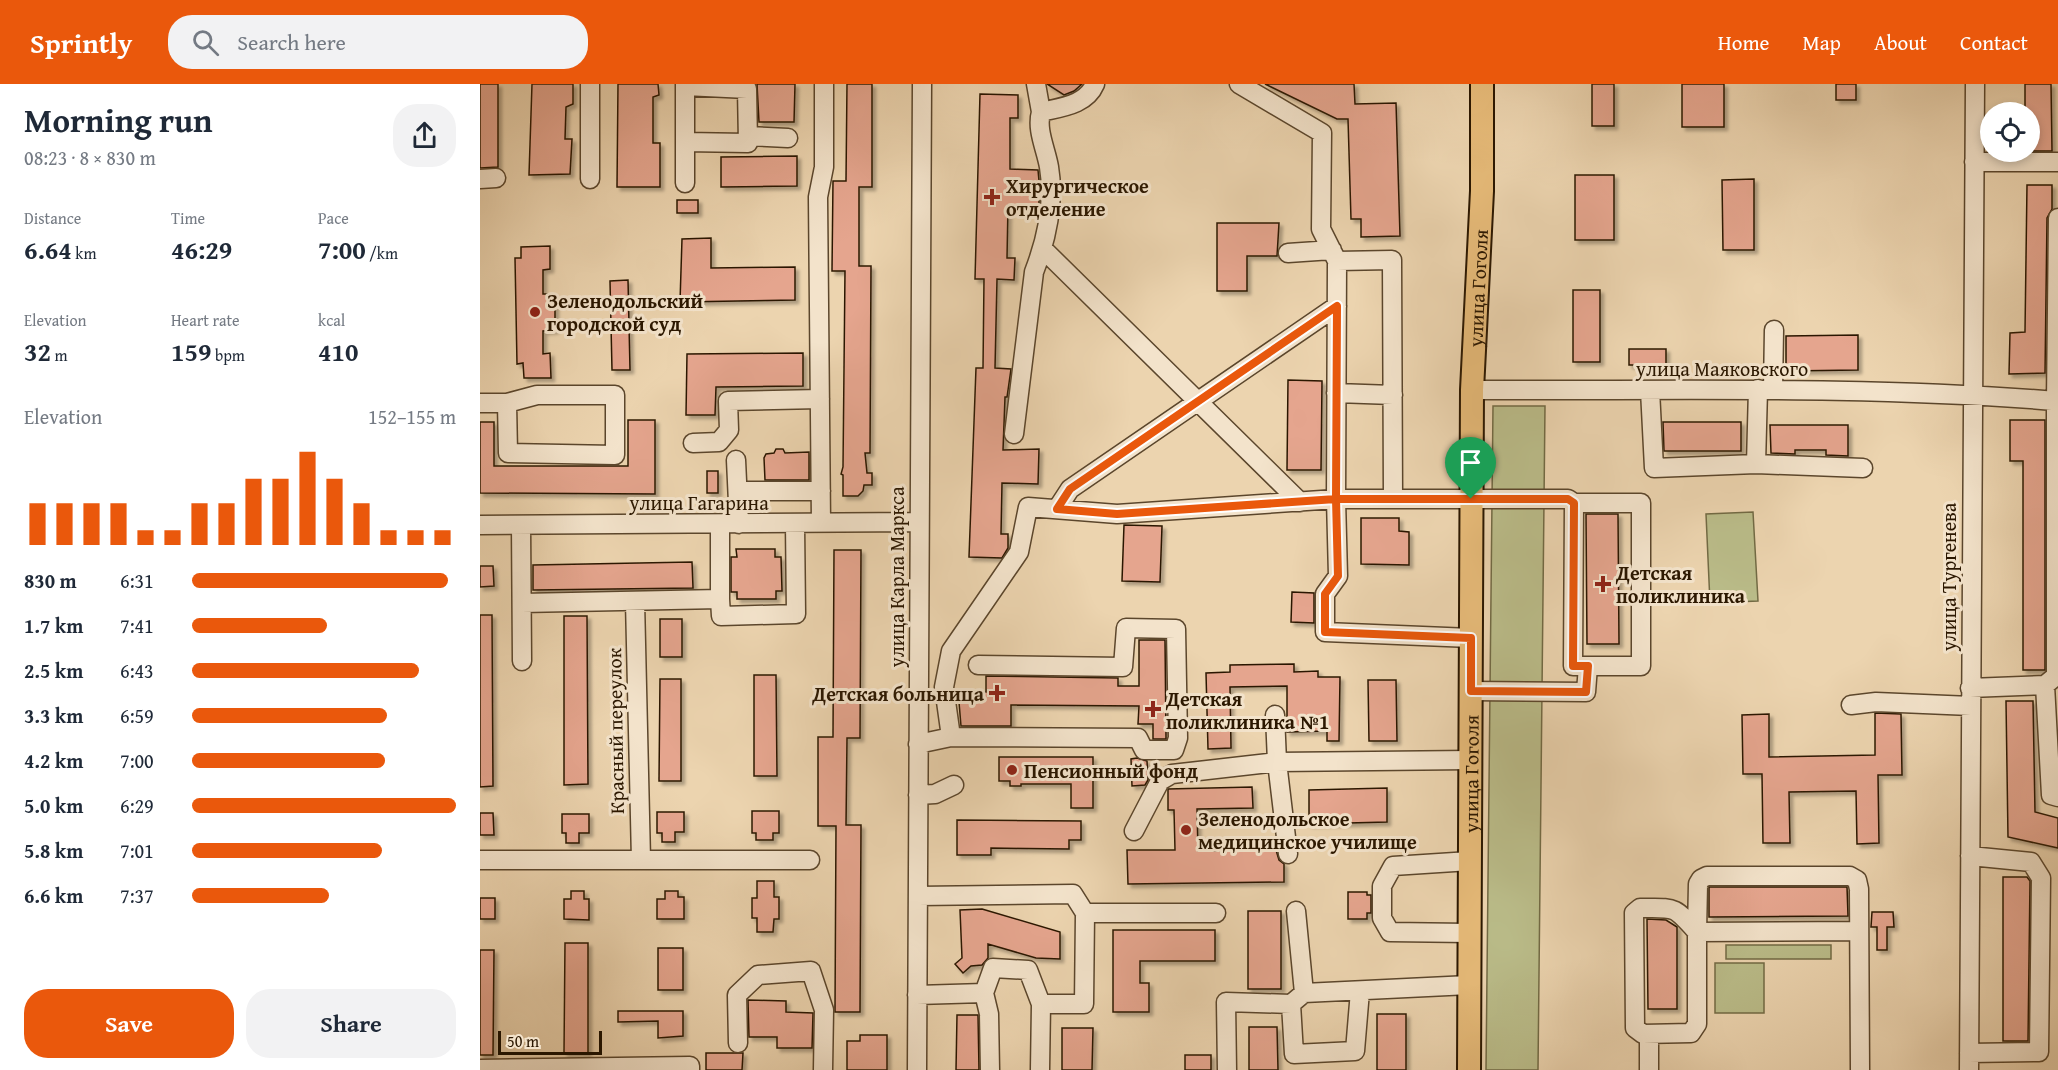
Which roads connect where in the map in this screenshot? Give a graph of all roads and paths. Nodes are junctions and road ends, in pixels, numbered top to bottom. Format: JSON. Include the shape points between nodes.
{"nodes":[{"id":1,"x":590,"y":84,"type":"edge"},
{"id":2,"x":824,"y":84,"type":"edge"},
{"id":3,"x":922,"y":84,"type":"edge"},
{"id":4,"x":1036,"y":84,"type":"edge"},
{"id":5,"x":1095,"y":84,"type":"edge"},
{"id":6,"x":1239,"y":84,"type":"edge"},
{"id":7,"x":1482,"y":84,"type":"edge"},
{"id":8,"x":1975,"y":84,"type":"edge"},
{"id":9,"x":685,"y":85,"type":"edge"},
{"id":10,"x":1041,"y":112,"type":"junction"},
{"id":11,"x":748,"y":136,"type":"junction"},
{"id":12,"x":788,"y":138,"type":"dead end"},
{"id":13,"x":685,"y":142,"type":"junction"},
{"id":14,"x":1974,"y":162,"type":"junction"},
{"id":15,"x":2058,"y":162,"type":"edge"},
{"id":16,"x":590,"y":179,"type":"dead end"},
{"id":17,"x":685,"y":183,"type":"dead end"},
{"id":18,"x":2058,"y":218,"type":"edge"},
{"id":19,"x":1043,"y":249,"type":"junction"},
{"id":20,"x":1288,"y":253,"type":"dead end"},
{"id":21,"x":1335,"y":255,"type":"junction"},
{"id":22,"x":2058,"y":270,"type":"edge"},
{"id":23,"x":1337,"y":306,"type":"junction"},
{"id":24,"x":1774,"y":330,"type":"dead end"},
{"id":25,"x":2057,"y":347,"type":"edge"},
{"id":26,"x":1766,"y":389,"type":"junction"},
{"id":27,"x":1472,"y":390,"type":"junction"},
{"id":28,"x":1650,"y":390,"type":"junction"},
{"id":29,"x":1336,"y":393,"type":"junction"},
{"id":30,"x":1972,"y":394,"type":"junction"},
{"id":31,"x":1393,"y":395,"type":"junction"},
{"id":32,"x":820,"y":399,"type":"junction"},
{"id":33,"x":1198,"y":401,"type":"junction"},
{"id":34,"x":2057,"y":402,"type":"edge"},
{"id":35,"x":480,"y":403,"type":"edge"},
{"id":36,"x":507,"y":403,"type":"junction"},
{"id":37,"x":1014,"y":434,"type":"dead end"},
{"id":38,"x":693,"y":443,"type":"dead end"},
{"id":39,"x":736,"y":460,"type":"dead end"},
{"id":40,"x":1756,"y":464,"type":"junction"},
{"id":41,"x":1863,"y":468,"type":"dead end"},
{"id":42,"x":738,"y":491,"type":"junction"},
{"id":43,"x":821,"y":491,"type":"junction"},
{"id":44,"x":1336,"y":499,"type":"junction"},
{"id":45,"x":1393,"y":499,"type":"junction"},
{"id":46,"x":1471,"y":499,"type":"junction"},
{"id":47,"x":1300,"y":502,"type":"junction"},
{"id":48,"x":1574,"y":503,"type":"junction"},
{"id":49,"x":2057,"y":505,"type":"edge"},
{"id":50,"x":1057,"y":509,"type":"junction"},
{"id":51,"x":919,"y":522,"type":"junction"},
{"id":52,"x":720,"y":524,"type":"junction"},
{"id":53,"x":739,"y":524,"type":"junction"},
{"id":54,"x":795,"y":524,"type":"junction"},
{"id":55,"x":821,"y":524,"type":"junction"},
{"id":56,"x":480,"y":525,"type":"edge"},
{"id":57,"x":521,"y":525,"type":"junction"},
{"id":58,"x":720,"y":599,"type":"junction"},
{"id":59,"x":635,"y":601,"type":"junction"},
{"id":60,"x":522,"y":603,"type":"junction"},
{"id":61,"x":1471,"y":638,"type":"junction"},
{"id":62,"x":522,"y":660,"type":"dead end"},
{"id":63,"x":978,"y":666,"type":"dead end"},
{"id":64,"x":1588,"y":666,"type":"junction"},
{"id":65,"x":2045,"y":685,"type":"junction"},
{"id":66,"x":1471,"y":691,"type":"junction"},
{"id":67,"x":1970,"y":697,"type":"junction"},
{"id":68,"x":1851,"y":705,"type":"dead end"},
{"id":69,"x":1275,"y":715,"type":"dead end"},
{"id":70,"x":951,"y":737,"type":"junction"},
{"id":71,"x":918,"y":744,"type":"junction"},
{"id":72,"x":1470,"y":760,"type":"junction"},
{"id":73,"x":1277,"y":762,"type":"junction"},
{"id":74,"x":954,"y":785,"type":"dead end"},
{"id":75,"x":918,"y":795,"type":"junction"},
{"id":76,"x":2058,"y":797,"type":"edge"},
{"id":77,"x":1134,"y":831,"type":"dead end"},
{"id":78,"x":1288,"y":854,"type":"dead end"},
{"id":79,"x":1970,"y":856,"type":"junction"},
{"id":80,"x":480,"y":860,"type":"edge"},
{"id":81,"x":641,"y":860,"type":"junction"},
{"id":82,"x":810,"y":860,"type":"dead end"},
{"id":83,"x":1470,"y":861,"type":"junction"},
{"id":84,"x":918,"y":896,"type":"junction"},
{"id":85,"x":1296,"y":911,"type":"dead end"},
{"id":86,"x":1085,"y":913,"type":"junction"},
{"id":87,"x":1216,"y":913,"type":"dead end"},
{"id":88,"x":1859,"y":931,"type":"junction"},
{"id":89,"x":1697,"y":932,"type":"junction"},
{"id":90,"x":1469,"y":933,"type":"junction"},
{"id":91,"x":1469,"y":985,"type":"junction"},
{"id":92,"x":1360,"y":991,"type":"junction"},
{"id":93,"x":984,"y":993,"type":"junction"},
{"id":94,"x":917,"y":994,"type":"junction"},
{"id":95,"x":1297,"y":998,"type":"junction"},
{"id":96,"x":1041,"y":1004,"type":"junction"},
{"id":97,"x":1649,"y":1034,"type":"junction"},
{"id":98,"x":738,"y":1043,"type":"dead end"},
{"id":99,"x":1969,"y":1061,"type":"edge"},
{"id":100,"x":480,"y":1069,"type":"edge"},
{"id":101,"x":690,"y":1070,"type":"edge"},
{"id":102,"x":823,"y":1070,"type":"edge"},
{"id":103,"x":917,"y":1070,"type":"edge"},
{"id":104,"x":990,"y":1070,"type":"edge"},
{"id":105,"x":1041,"y":1070,"type":"edge"},
{"id":106,"x":1227,"y":1070,"type":"edge"},
{"id":107,"x":1469,"y":1070,"type":"edge"},
{"id":108,"x":1649,"y":1070,"type":"edge"},
{"id":109,"x":1860,"y":1070,"type":"edge"}],
"edges":[{"from":1,"to":16,"type":"street"},
{"from":2,"to":32,"type":"street","via":[[824,167],[818,197]]},
{"from":3,"to":51,"type":"street","name":"улица Карла Маркса"},
{"from":4,"to":10,"type":"street"},
{"from":5,"to":10,"type":"street","via":[[1091,94],[1079,102]]},
{"from":6,"to":21,"type":"street","via":[[1323,133],[1321,229]]},
{"from":7,"to":27,"type":"main road","name":"улица Гоголя","via":[[1482,191]]},
{"from":8,"to":14,"type":"street","name":"улица Тургенева"},
{"from":9,"to":11,"type":"street","via":[[747,89]]},
{"from":9,"to":13,"type":"street"},
{"from":10,"to":19,"type":"street","via":[[1038,122],[1050,168],[1051,213]]},
{"from":11,"to":12,"type":"street"},
{"from":11,"to":13,"type":"street","via":[[748,143]]},
{"from":13,"to":17,"type":"street"},
{"from":14,"to":15,"type":"street"},
{"from":14,"to":30,"type":"street","name":"улица Тургенева"},
{"from":18,"to":22,"type":"street"},
{"from":19,"to":33,"type":"street"},
{"from":19,"to":37,"type":"street","via":[[1034,272]]},
{"from":20,"to":21,"type":"street"},
{"from":21,"to":23,"type":"street"},
{"from":21,"to":31,"type":"street","via":[[1392,260]]},
{"from":22,"to":25,"type":"street"},
{"from":23,"to":29,"type":"street"},
{"from":23,"to":33,"type":"street"},
{"from":24,"to":26,"type":"street"},
{"from":25,"to":34,"type":"street"},
{"from":26,"to":28,"type":"street","name":"улица Маяковского"},
{"from":26,"to":30,"type":"street","name":"улица Маяковского"},
{"from":26,"to":40,"type":"street"},
{"from":27,"to":28,"type":"street","name":"улица Маяковского"},
{"from":27,"to":46,"type":"main road","name":"улица Гоголя"},
{"from":28,"to":40,"type":"street","via":[[1654,468]]},
{"from":29,"to":31,"type":"street"},
{"from":29,"to":44,"type":"street"},
{"from":30,"to":34,"type":"street","name":"улица Маяковского"},
{"from":30,"to":67,"type":"street","name":"улица Тургенева"},
{"from":31,"to":45,"type":"street"},
{"from":32,"to":38,"type":"street","via":[[728,401],[729,430],[719,442]]},
{"from":32,"to":43,"type":"street"},
{"from":33,"to":47,"type":"street"},
{"from":33,"to":50,"type":"street","via":[[1070,489]]},
{"from":34,"to":49,"type":"street"},
{"from":35,"to":36,"type":"street"},
{"from":36,"to":36,"type":"street","via":[[508,453],[615,455],[615,395],[537,395]]},
{"from":39,"to":42,"type":"street"},
{"from":40,"to":41,"type":"street"},
{"from":42,"to":43,"type":"street"},
{"from":42,"to":53,"type":"street"},
{"from":43,"to":55,"type":"street"},
{"from":44,"to":45,"type":"street"},
{"from":44,"to":47,"type":"street"},
{"from":44,"to":61,"type":"street","via":[[1338,576],[1325,594],[1325,632]]},
{"from":45,"to":46,"type":"street"},
{"from":46,"to":48,"type":"street","via":[[1568,499]]},
{"from":46,"to":61,"type":"main road","name":"улица Гоголя"},
{"from":47,"to":50,"type":"street","via":[[1117,514]]},
{"from":48,"to":64,"type":"street","via":[[1573,666]]},
{"from":48,"to":64,"type":"street","via":[[1641,503],[1641,666]]},
{"from":49,"to":65,"type":"street","via":[[2056,676]]},
{"from":50,"to":70,"type":"street","via":[[1028,507],[1019,552],[951,651],[944,687]]},
{"from":51,"to":55,"type":"street","name":"улица Гагарина"},
{"from":51,"to":71,"type":"street","name":"улица Карла Маркса"},
{"from":52,"to":53,"type":"street","name":"улица Гагарина"},
{"from":52,"to":57,"type":"street","name":"улица Гагарина"},
{"from":52,"to":58,"type":"street"},
{"from":53,"to":54,"type":"street","name":"улица Гагарина"},
{"from":54,"to":55,"type":"street","name":"улица Гагарина"},
{"from":54,"to":58,"type":"street","via":[[796,614],[721,616]]},
{"from":56,"to":57,"type":"street","name":"улица Гагарина"},
{"from":57,"to":60,"type":"street"},
{"from":58,"to":59,"type":"street"},
{"from":59,"to":60,"type":"street"},
{"from":59,"to":81,"type":"street","name":"Красный переулок"},
{"from":60,"to":62,"type":"street"},
{"from":61,"to":66,"type":"main road","name":"улица Гоголя"},
{"from":63,"to":70,"type":"street","via":[[1124,668],[1126,628],[1176,629],[1178,738],[1174,750],[1144,750],[1138,738]]},
{"from":64,"to":66,"type":"street","via":[[1586,692]]},
{"from":65,"to":67,"type":"street"},
{"from":65,"to":76,"type":"street","via":[[2051,795]]},
{"from":66,"to":72,"type":"main road","name":"улица Гоголя"},
{"from":67,"to":68,"type":"street"},
{"from":67,"to":79,"type":"street","name":"улица Тургенева"},
{"from":69,"to":73,"type":"street"},
{"from":70,"to":71,"type":"street"},
{"from":71,"to":75,"type":"street","name":"улица Карла Маркса"},
{"from":72,"to":73,"type":"street"},
{"from":72,"to":83,"type":"main road","name":"улица Гоголя"},
{"from":73,"to":77,"type":"street","via":[[1172,774],[1160,781]]},
{"from":73,"to":78,"type":"street"},
{"from":74,"to":75,"type":"street","via":[[935,794]]},
{"from":75,"to":84,"type":"street","name":"улица Карла Маркса"},
{"from":79,"to":99,"type":"street","name":"улица Тургенева"},
{"from":79,"to":99,"type":"street","via":[[2031,862],[2041,878],[2039,1052]]},
{"from":80,"to":81,"type":"street"},
{"from":81,"to":82,"type":"street"},
{"from":83,"to":90,"type":"main road","name":"улица Гоголя"},
{"from":83,"to":90,"type":"street","via":[[1393,866],[1382,886],[1382,918],[1390,932]]},
{"from":84,"to":86,"type":"street","via":[[1073,894]]},
{"from":84,"to":94,"type":"street","name":"улица Карла Маркса"},
{"from":85,"to":95,"type":"street"},
{"from":86,"to":87,"type":"street"},
{"from":86,"to":96,"type":"street","via":[[1084,1004]]},
{"from":88,"to":89,"type":"street"},
{"from":88,"to":89,"type":"street","via":[[1859,883],[1850,876],[1704,878],[1698,884]]},
{"from":88,"to":109,"type":"street"},
{"from":89,"to":97,"type":"street","via":[[1696,1028],[1687,1034]]},
{"from":89,"to":97,"type":"street","via":[[1674,909],[1640,908],[1634,913],[1634,1025],[1639,1032]]},
{"from":90,"to":91,"type":"main road","name":"улица Гоголя"},
{"from":91,"to":92,"type":"street"},
{"from":91,"to":107,"type":"main road","name":"улица Гоголя"},
{"from":92,"to":95,"type":"street"},
{"from":92,"to":95,"type":"street","via":[[1355,1051],[1294,1054]]},
{"from":93,"to":94,"type":"street"},
{"from":93,"to":96,"type":"street","via":[[993,968],[1028,970]]},
{"from":93,"to":104,"type":"street","via":[[989,1014]]},
{"from":94,"to":103,"type":"street","name":"улица Карла Маркса"},
{"from":95,"to":106,"type":"street","via":[[1226,1002]]},
{"from":96,"to":105,"type":"street"},
{"from":97,"to":108,"type":"street"},
{"from":98,"to":102,"type":"street","via":[[737,995],[758,975],[811,971],[824,1010]]},
{"from":100,"to":101,"type":"street","via":[[690,1066]]}]}
